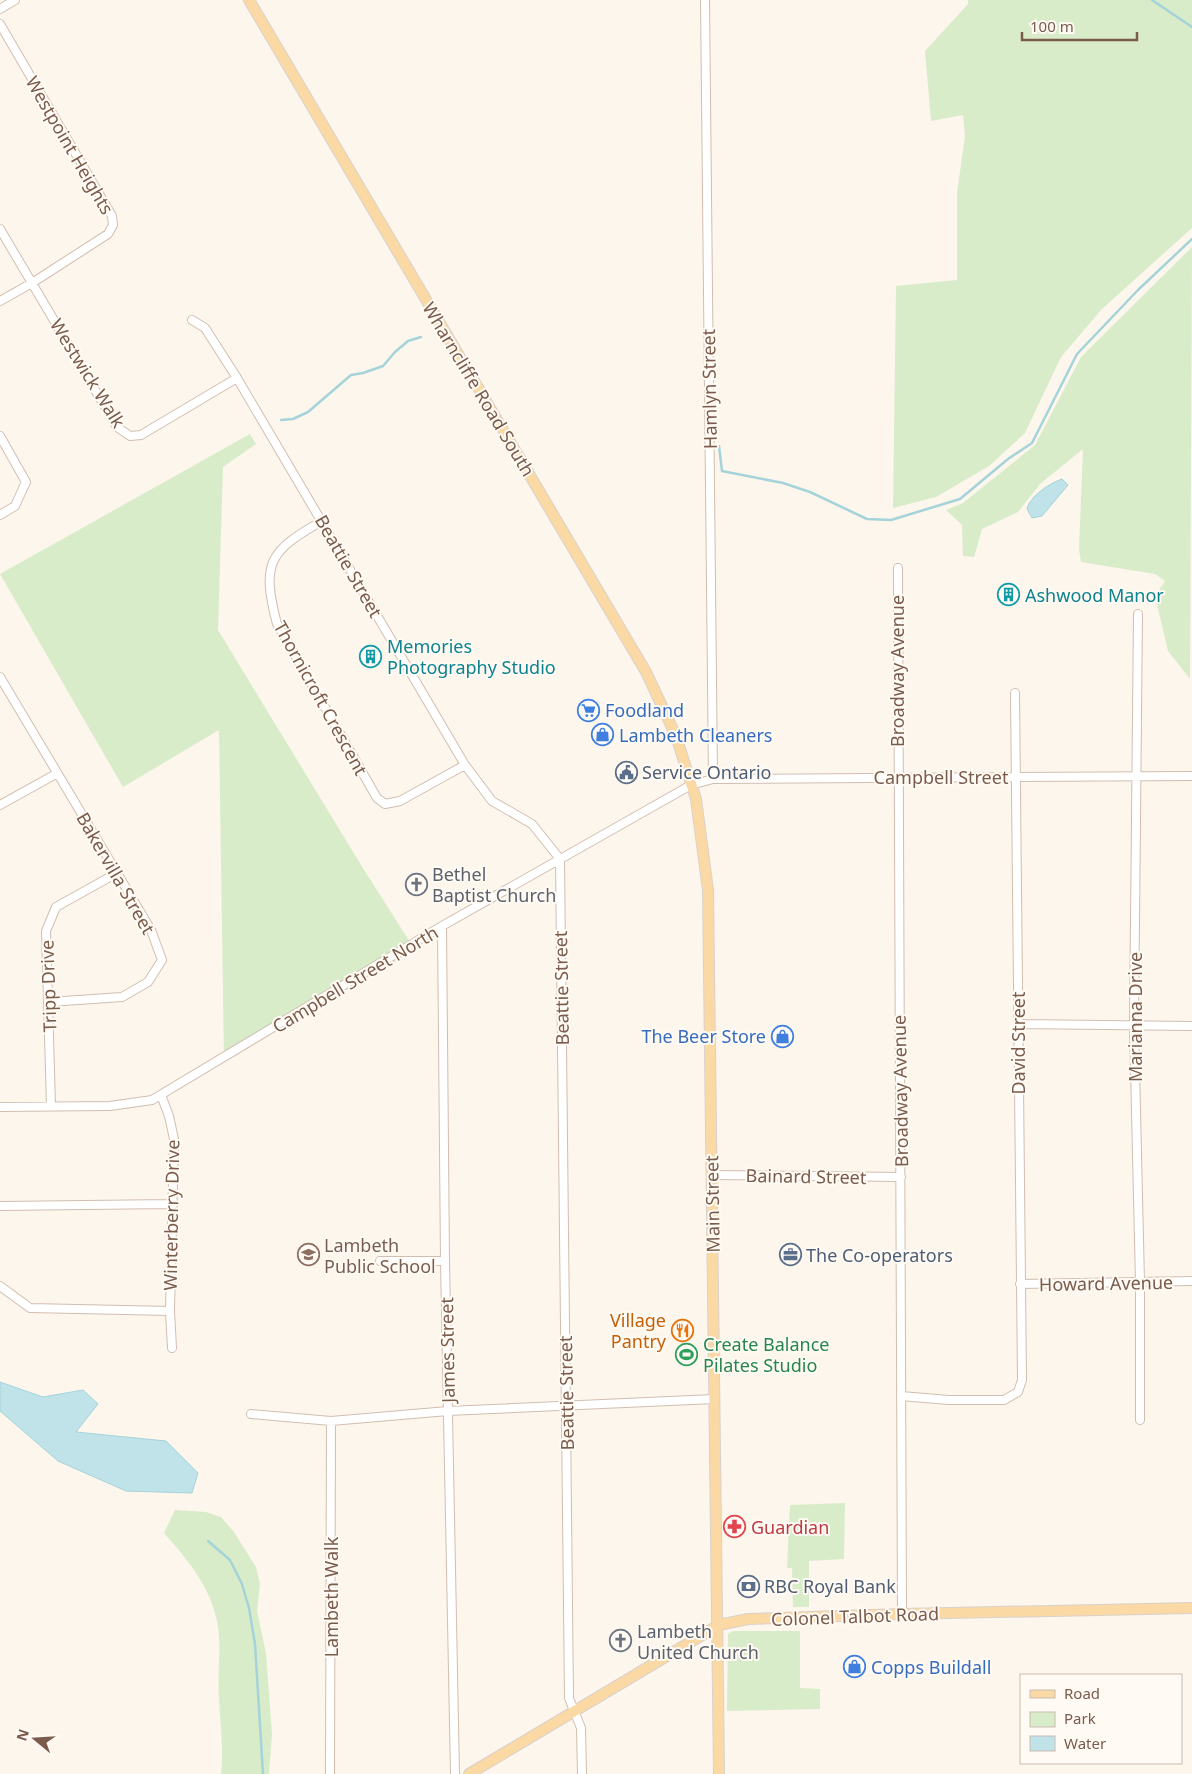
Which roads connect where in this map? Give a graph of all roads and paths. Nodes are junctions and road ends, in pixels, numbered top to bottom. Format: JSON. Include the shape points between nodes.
{"nodes":[{"id":1,"x":15,"y":0,"type":"edge"},
{"id":2,"x":250,"y":0,"type":"edge"},
{"id":3,"x":705,"y":0,"type":"edge"},
{"id":4,"x":0,"y":8,"type":"edge"},
{"id":5,"x":0,"y":24,"type":"edge"},
{"id":6,"x":0,"y":229,"type":"edge"},
{"id":7,"x":32,"y":283,"type":"junction"},
{"id":8,"x":0,"y":301,"type":"edge"},
{"id":9,"x":192,"y":320,"type":"dead end"},
{"id":10,"x":237,"y":378,"type":"junction"},
{"id":11,"x":0,"y":436,"type":"edge"},
{"id":12,"x":0,"y":514,"type":"edge"},
{"id":13,"x":322,"y":521,"type":"junction"},
{"id":14,"x":898,"y":568,"type":"dead end"},
{"id":15,"x":1138,"y":614,"type":"dead end"},
{"id":16,"x":0,"y":678,"type":"edge"},
{"id":17,"x":1015,"y":693,"type":"dead end"},
{"id":18,"x":465,"y":765,"type":"junction"},
{"id":19,"x":56,"y":774,"type":"junction"},
{"id":20,"x":897,"y":776,"type":"junction"},
{"id":21,"x":1192,"y":776,"type":"edge"},
{"id":22,"x":1016,"y":777,"type":"junction"},
{"id":23,"x":1136,"y":778,"type":"junction"},
{"id":24,"x":713,"y":779,"type":"junction"},
{"id":25,"x":691,"y":785,"type":"junction"},
{"id":26,"x":0,"y":805,"type":"edge"},
{"id":27,"x":560,"y":859,"type":"junction"},
{"id":28,"x":117,"y":873,"type":"junction"},
{"id":29,"x":442,"y":926,"type":"junction"},
{"id":30,"x":49,"y":1002,"type":"junction"},
{"id":31,"x":1018,"y":1024,"type":"junction"},
{"id":32,"x":1134,"y":1025,"type":"junction"},
{"id":33,"x":1192,"y":1026,"type":"edge"},
{"id":34,"x":161,"y":1095,"type":"junction"},
{"id":35,"x":51,"y":1106,"type":"junction"},
{"id":36,"x":0,"y":1108,"type":"edge"},
{"id":37,"x":712,"y":1175,"type":"junction"},
{"id":38,"x":901,"y":1177,"type":"junction"},
{"id":39,"x":172,"y":1204,"type":"junction"},
{"id":40,"x":0,"y":1206,"type":"edge"},
{"id":41,"x":380,"y":1261,"type":"dead end"},
{"id":42,"x":444,"y":1261,"type":"junction"},
{"id":43,"x":1192,"y":1281,"type":"edge"},
{"id":44,"x":1140,"y":1282,"type":"junction"},
{"id":45,"x":1020,"y":1284,"type":"junction"},
{"id":46,"x":0,"y":1286,"type":"edge"},
{"id":47,"x":170,"y":1311,"type":"junction"},
{"id":48,"x":172,"y":1348,"type":"dead end"},
{"id":49,"x":901,"y":1396,"type":"junction"},
{"id":50,"x":714,"y":1399,"type":"junction"},
{"id":51,"x":566,"y":1407,"type":"junction"},
{"id":52,"x":448,"y":1411,"type":"junction"},
{"id":53,"x":251,"y":1414,"type":"dead end"},
{"id":54,"x":1140,"y":1420,"type":"dead end"},
{"id":55,"x":331,"y":1421,"type":"junction"},
{"id":56,"x":1192,"y":1608,"type":"edge"},
{"id":57,"x":902,"y":1614,"type":"junction"},
{"id":58,"x":719,"y":1625,"type":"junction"},
{"id":59,"x":575,"y":1711,"type":"junction"},
{"id":60,"x":330,"y":1774,"type":"edge"},
{"id":61,"x":455,"y":1774,"type":"edge"},
{"id":62,"x":470,"y":1774,"type":"edge"},
{"id":63,"x":582,"y":1774,"type":"edge"},
{"id":64,"x":720,"y":1774,"type":"edge"}],
"edges":[{"from":1,"to":4,"type":"street"},
{"from":2,"to":25,"type":"main road","name":"Wharncliffe Road South","via":[[646,672],[676,736]]},
{"from":3,"to":24,"type":"street","name":"Hamlyn Street"},
{"from":5,"to":7,"type":"street","name":"Westpoint Heights","via":[[112,216],[113,225],[108,234]]},
{"from":6,"to":7,"type":"street","name":"Westwick Walk"},
{"from":7,"to":8,"type":"street","name":"Westpoint Heights"},
{"from":7,"to":10,"type":"street","name":"Westwick Walk","via":[[118,428],[130,436],[141,435]]},
{"from":9,"to":10,"type":"street","name":"Beattie Street","via":[[205,328]]},
{"from":10,"to":13,"type":"street","name":"Beattie Street"},
{"from":11,"to":12,"type":"street","via":[[26,482],[15,506]]},
{"from":13,"to":18,"type":"street","name":"Beattie Street"},
{"from":13,"to":18,"type":"street","name":"Thornicroft Crescent","via":[[291,538],[278,551],[270,568],[270,596],[277,624],[372,790],[385,804],[400,802]]},
{"from":14,"to":20,"type":"street","name":"Broadway Avenue"},
{"from":15,"to":23,"type":"street","name":"Marianna Drive"},
{"from":16,"to":19,"type":"street","name":"Bakervilla Street"},
{"from":17,"to":22,"type":"street","name":"David Street"},
{"from":18,"to":27,"type":"street","name":"Beattie Street","via":[[492,801],[532,824]]},
{"from":19,"to":26,"type":"street"},
{"from":19,"to":28,"type":"street","name":"Bakervilla Street"},
{"from":20,"to":22,"type":"street","name":"Campbell Street"},
{"from":20,"to":24,"type":"street","name":"Campbell Street"},
{"from":20,"to":38,"type":"street","name":"Broadway Avenue"},
{"from":21,"to":23,"type":"street","name":"Campbell Street"},
{"from":22,"to":23,"type":"street","name":"Campbell Street"},
{"from":22,"to":31,"type":"street","name":"David Street"},
{"from":23,"to":32,"type":"street","name":"Marianna Drive"},
{"from":24,"to":25,"type":"street","name":"Campbell Street"},
{"from":25,"to":27,"type":"street","name":"Campbell Street North"},
{"from":25,"to":37,"type":"main road","name":"Main Street","via":[[696,798],[708,890]]},
{"from":27,"to":29,"type":"street","name":"Campbell Street North"},
{"from":27,"to":51,"type":"street","name":"Beattie Street"},
{"from":28,"to":30,"type":"street","name":"Tripp Drive","via":[[56,907],[46,931]]},
{"from":28,"to":30,"type":"street","name":"Bakervilla Street","via":[[152,930],[162,960],[148,982],[122,997]]},
{"from":29,"to":34,"type":"street","name":"Campbell Street North"},
{"from":29,"to":42,"type":"street","name":"James Street"},
{"from":30,"to":35,"type":"street","name":"Tripp Drive"},
{"from":31,"to":32,"type":"street"},
{"from":31,"to":45,"type":"street","name":"David Street"},
{"from":32,"to":33,"type":"street"},
{"from":32,"to":44,"type":"street","name":"Marianna Drive"},
{"from":34,"to":35,"type":"street","name":"Campbell Street North","via":[[152,1100],[110,1106]]},
{"from":34,"to":39,"type":"street","name":"Winterberry Drive","via":[[170,1116],[174,1139]]},
{"from":35,"to":36,"type":"street","name":"Campbell Street North"},
{"from":37,"to":38,"type":"street","name":"Bainard Street"},
{"from":37,"to":50,"type":"main road","name":"Main Street"},
{"from":38,"to":49,"type":"street","name":"Broadway Avenue"},
{"from":39,"to":40,"type":"street"},
{"from":39,"to":47,"type":"street","name":"Winterberry Drive"},
{"from":41,"to":42,"type":"street"},
{"from":42,"to":52,"type":"street","name":"James Street"},
{"from":43,"to":44,"type":"street","name":"Howard Avenue"},
{"from":44,"to":45,"type":"street","name":"Howard Avenue"},
{"from":44,"to":54,"type":"street","name":"Marianna Drive"},
{"from":45,"to":49,"type":"street","name":"David Street","via":[[1022,1380],[1018,1392],[1004,1400]]},
{"from":46,"to":47,"type":"street","name":"Winterberry Drive","via":[[30,1308]]},
{"from":47,"to":48,"type":"street"},
{"from":49,"to":57,"type":"street","name":"Broadway Avenue"},
{"from":50,"to":51,"type":"street"},
{"from":50,"to":58,"type":"main road","name":"Main Street"},
{"from":51,"to":52,"type":"street"},
{"from":51,"to":59,"type":"street","name":"Beattie Street","via":[[569,1698]]},
{"from":52,"to":55,"type":"street"},
{"from":52,"to":61,"type":"street","name":"James Street"},
{"from":53,"to":55,"type":"street"},
{"from":55,"to":60,"type":"street","name":"Lambeth Walk"},
{"from":56,"to":57,"type":"main road","name":"Colonel Talbot Road"},
{"from":57,"to":58,"type":"main road","name":"Colonel Talbot Road","via":[[748,1619]]},
{"from":58,"to":59,"type":"main road","name":"Colonel Talbot Road"},
{"from":58,"to":64,"type":"main road","name":"Main Street"},
{"from":59,"to":62,"type":"main road","name":"Colonel Talbot Road"},
{"from":59,"to":63,"type":"street","name":"Beattie Street","via":[[581,1728]]}]}
